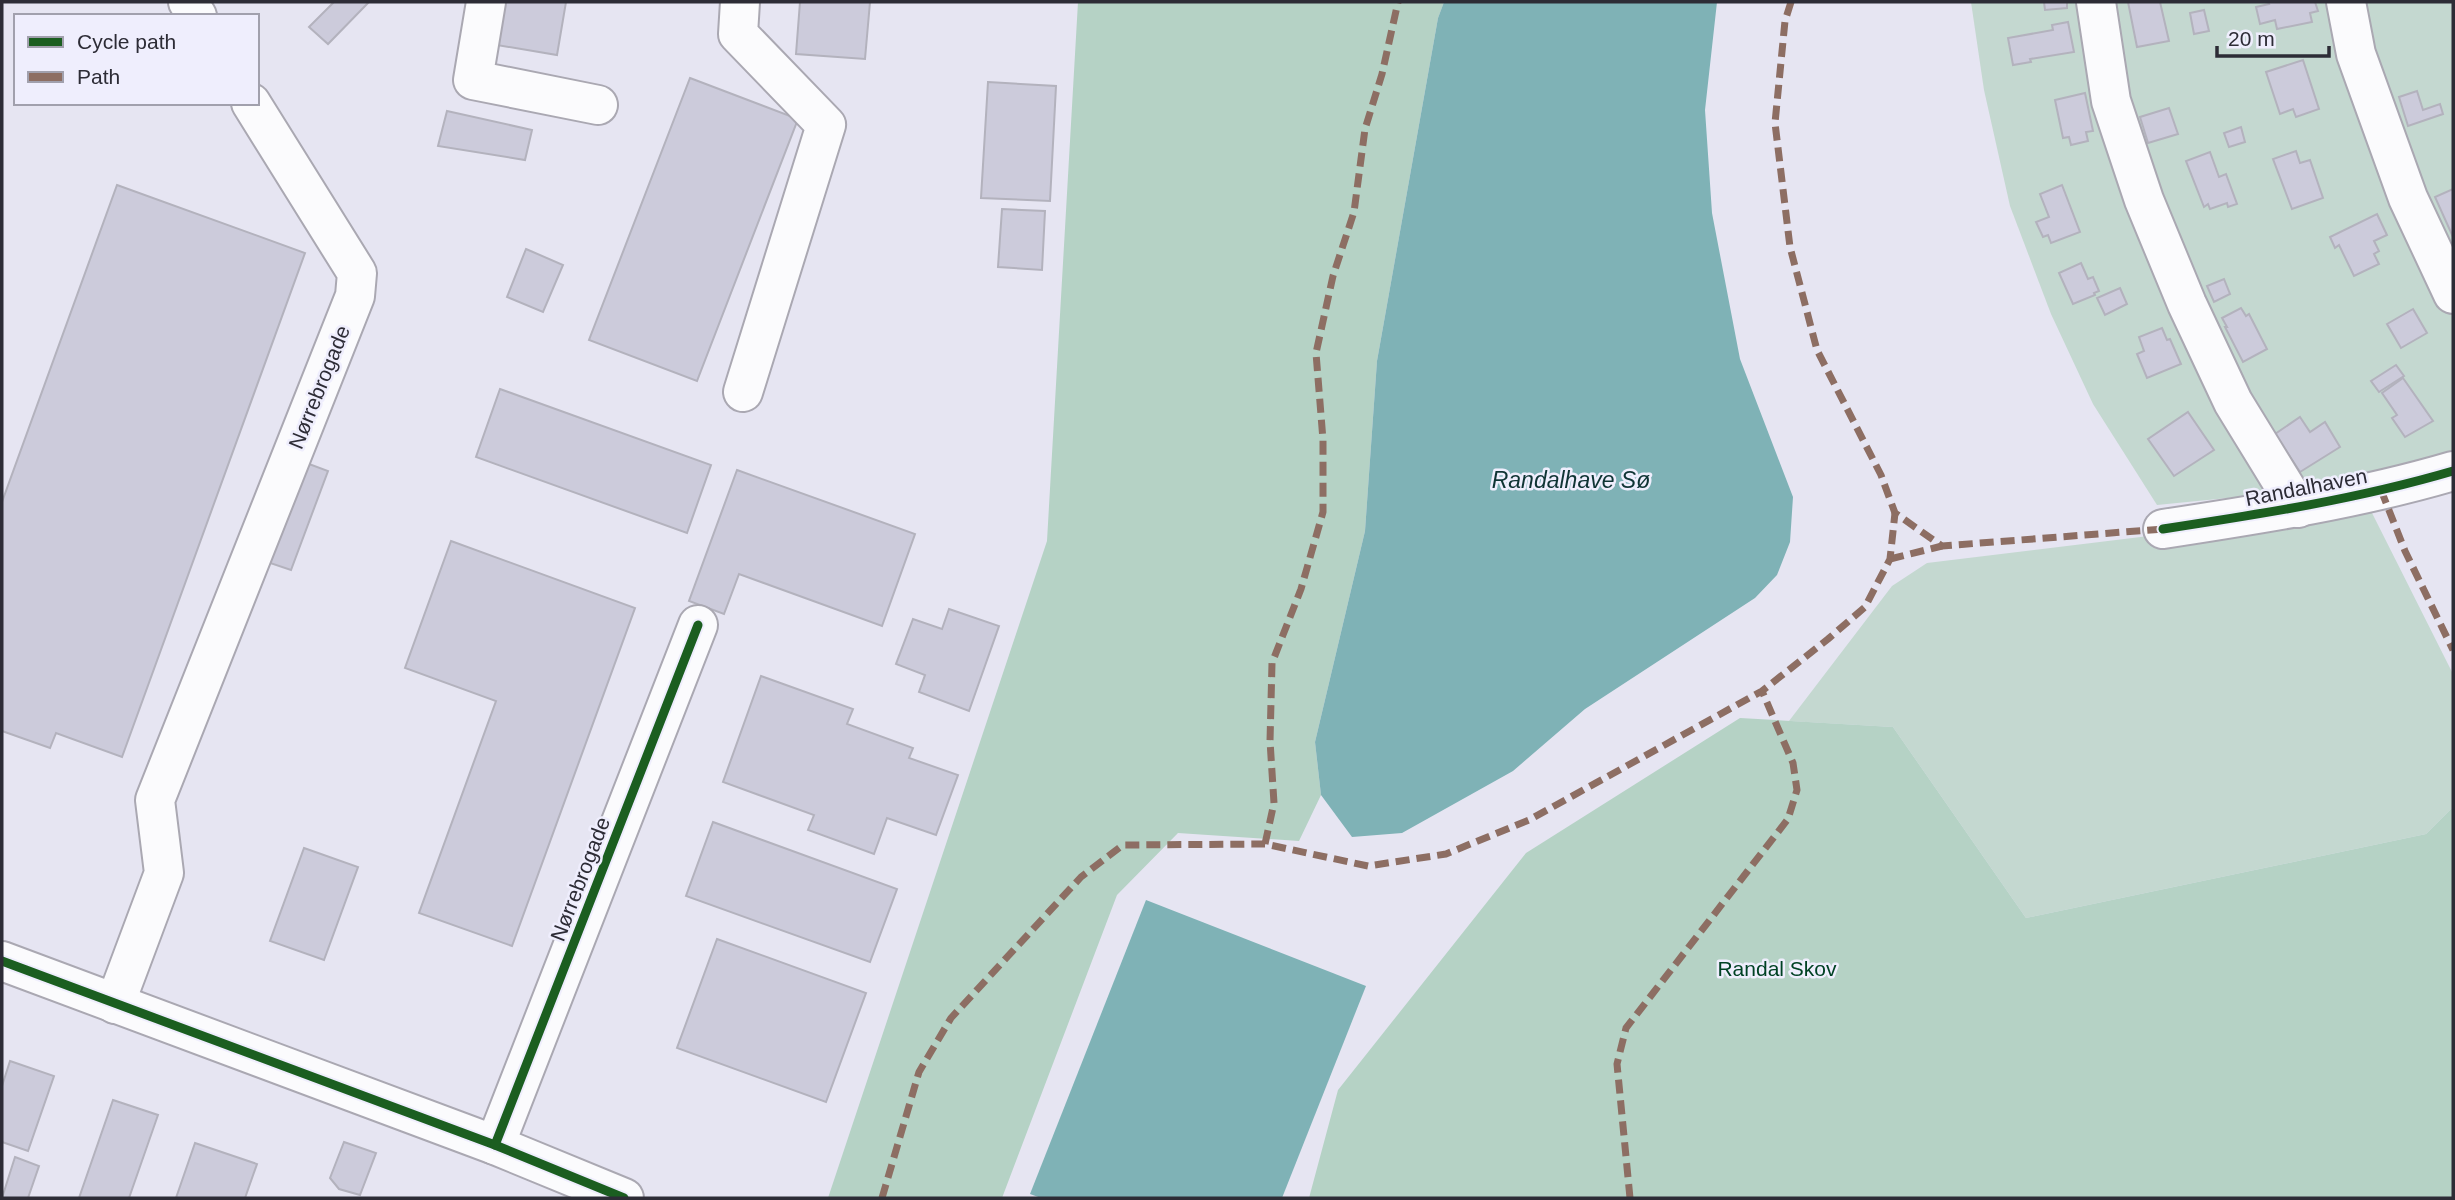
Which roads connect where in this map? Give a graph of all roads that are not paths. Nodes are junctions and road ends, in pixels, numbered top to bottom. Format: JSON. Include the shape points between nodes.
{"nodes":[{"id":1,"x":486,"y":2,"type":"edge"},
{"id":2,"x":740,"y":2,"type":"edge"},
{"id":3,"x":2096,"y":2,"type":"edge"},
{"id":4,"x":2346,"y":2,"type":"edge"},
{"id":5,"x":252,"y":105,"type":"edge"},
{"id":6,"x":598,"y":105,"type":"dead end"},
{"id":7,"x":2453,"y":294,"type":"edge"},
{"id":8,"x":743,"y":392,"type":"dead end"},
{"id":9,"x":2453,"y":471,"type":"edge"},
{"id":10,"x":2298,"y":508,"type":"junction"},
{"id":11,"x":2163,"y":530,"type":"dead end"},
{"id":12,"x":698,"y":625,"type":"dead end"},
{"id":13,"x":2,"y":961,"type":"edge"},
{"id":14,"x":115,"y":1004,"type":"junction"},
{"id":15,"x":495,"y":1145,"type":"junction"},
{"id":16,"x":624,"y":1198,"type":"edge"}],
"edges":[{"from":1,"to":6,"type":"street","via":[[473,80]]},
{"from":2,"to":8,"type":"street","via":[[738,34],[826,125]]},
{"from":3,"to":10,"type":"street","name":"Randalhaven","via":[[2111,101],[2144,200],[2233,402]]},
{"from":4,"to":7,"type":"street","via":[[2356,54],[2408,198]]},
{"from":5,"to":14,"type":"street","name":"Nørrebrogade","via":[[357,273],[355,296],[155,800],[164,873]]},
{"from":9,"to":10,"type":"street","name":"Randalhaven"},
{"from":10,"to":11,"type":"street","name":"Randalhaven"},
{"from":12,"to":15,"type":"street","name":"Nørrebrogade"},
{"from":13,"to":14,"type":"street"},
{"from":14,"to":15,"type":"street"},
{"from":15,"to":16,"type":"street"}]}
